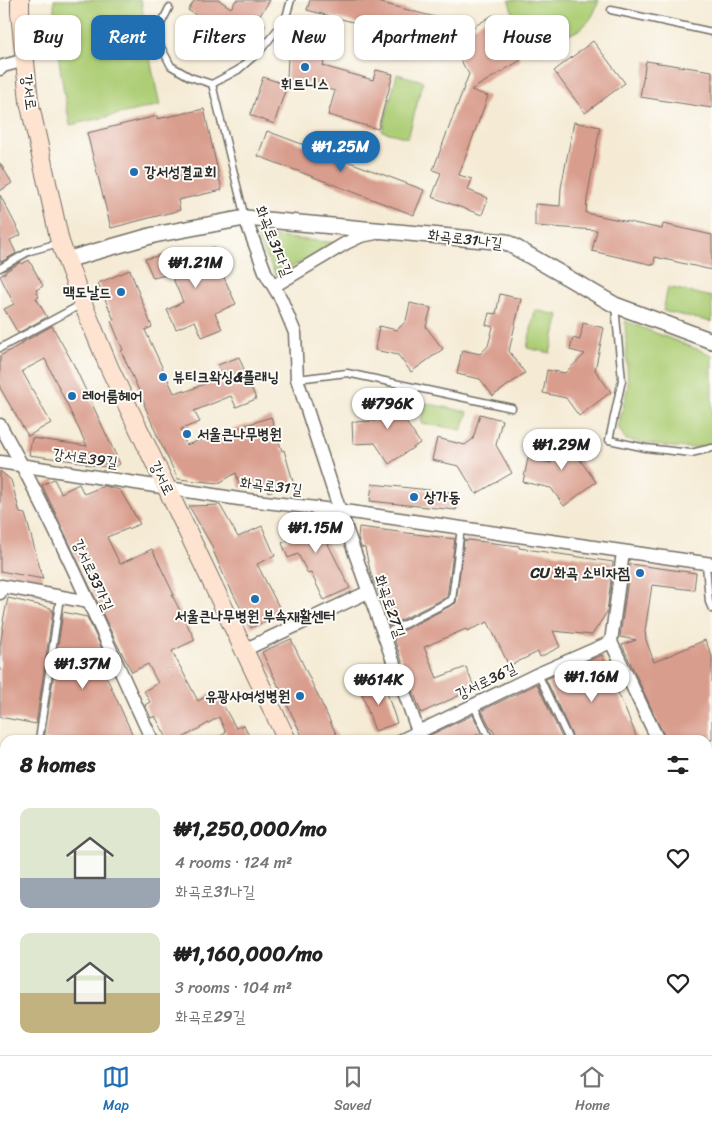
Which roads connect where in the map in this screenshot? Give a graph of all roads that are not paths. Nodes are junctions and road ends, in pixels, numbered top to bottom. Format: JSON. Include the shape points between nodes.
{"nodes":[{"id":1,"x":20,"y":0,"type":"edge"},
{"id":2,"x":292,"y":0,"type":"edge"},
{"id":3,"x":169,"y":8,"type":"dead end"},
{"id":4,"x":611,"y":10,"type":"dead end"},
{"id":5,"x":20,"y":15,"type":"edge"},
{"id":6,"x":287,"y":15,"type":"edge"},
{"id":7,"x":712,"y":32,"type":"edge"},
{"id":8,"x":274,"y":34,"type":"edge"},
{"id":9,"x":25,"y":60,"type":"joint"},
{"id":10,"x":0,"y":68,"type":"edge"},
{"id":11,"x":212,"y":84,"type":"junction"},
{"id":12,"x":245,"y":218,"type":"junction"},
{"id":13,"x":388,"y":231,"type":"junction"},
{"id":14,"x":60,"y":242,"type":"junction"},
{"id":15,"x":66,"y":260,"type":"junction"},
{"id":16,"x":0,"y":268,"type":"edge"},
{"id":17,"x":274,"y":286,"type":"junction"},
{"id":18,"x":83,"y":304,"type":"junction"},
{"id":19,"x":615,"y":305,"type":"junction"},
{"id":20,"x":712,"y":341,"type":"edge"},
{"id":21,"x":0,"y":348,"type":"edge"},
{"id":22,"x":297,"y":379,"type":"junction"},
{"id":23,"x":512,"y":408,"type":"dead end"},
{"id":24,"x":0,"y":425,"type":"edge"},
{"id":25,"x":712,"y":448,"type":"edge"},
{"id":26,"x":0,"y":462,"type":"edge"},
{"id":27,"x":22,"y":465,"type":"junction"},
{"id":28,"x":166,"y":487,"type":"junction"},
{"id":29,"x":340,"y":511,"type":"junction"},
{"id":30,"x":461,"y":528,"type":"junction"},
{"id":31,"x":623,"y":552,"type":"junction"},
{"id":32,"x":709,"y":564,"type":"edge"},
{"id":33,"x":0,"y":589,"type":"edge"},
{"id":34,"x":368,"y":592,"type":"junction"},
{"id":35,"x":60,"y":597,"type":"junction"},
{"id":36,"x":89,"y":602,"type":"junction"},
{"id":37,"x":712,"y":608,"type":"edge"},
{"id":38,"x":383,"y":635,"type":"junction"},
{"id":39,"x":611,"y":642,"type":"junction"},
{"id":40,"x":244,"y":650,"type":"junction"},
{"id":41,"x":538,"y":674,"type":"junction"},
{"id":42,"x":474,"y":706,"type":"junction"},
{"id":43,"x":40,"y":735,"type":"edge"},
{"id":44,"x":150,"y":735,"type":"edge"},
{"id":45,"x":285,"y":735,"type":"edge"},
{"id":46,"x":418,"y":735,"type":"edge"},
{"id":47,"x":421,"y":735,"type":"edge"},
{"id":48,"x":488,"y":735,"type":"edge"},
{"id":49,"x":567,"y":735,"type":"edge"},
{"id":50,"x":656,"y":735,"type":"edge"}],
"edges":[{"from":1,"to":5,"type":"main road","name":"강서로"},
{"from":2,"to":6,"type":"lane"},
{"from":3,"to":11,"type":"lane","via":[[160,26],[160,45],[171,66]]},
{"from":4,"to":7,"type":"lane"},
{"from":8,"to":11,"type":"lane","via":[[238,70]]},
{"from":9,"to":10,"type":"street"},
{"from":9,"to":14,"type":"main road","name":"강서로","via":[[29,101]]},
{"from":11,"to":12,"type":"lane","name":"화곡로31다길"},
{"from":12,"to":13,"type":"street","name":"화곡로31나길"},
{"from":12,"to":15,"type":"street","via":[[154,235]]},
{"from":12,"to":17,"type":"street","name":"화곡로31다길","via":[[266,274]]},
{"from":13,"to":17,"type":"street","name":"화곡로31나길","via":[[361,236],[346,243]]},
{"from":13,"to":19,"type":"street","name":"화곡로31나길","via":[[506,242]]},
{"from":14,"to":15,"type":"main road","name":"강서로"},
{"from":14,"to":16,"type":"lane","via":[[30,251]]},
{"from":15,"to":18,"type":"main road","name":"강서로"},
{"from":17,"to":22,"type":"street","name":"화곡로31다길","via":[[296,333]]},
{"from":18,"to":21,"type":"lane"},
{"from":18,"to":28,"type":"main road","name":"강서로"},
{"from":19,"to":20,"type":"street","name":"화곡로31나길"},
{"from":19,"to":25,"type":"lane","via":[[622,380],[609,440],[691,453]]},
{"from":22,"to":23,"type":"lane","via":[[347,373]]},
{"from":22,"to":29,"type":"street","name":"화곡로31다길"},
{"from":24,"to":27,"type":"street","name":"강서로33가길"},
{"from":26,"to":27,"type":"street","name":"강서로39길"},
{"from":27,"to":28,"type":"street","name":"강서로39길"},
{"from":27,"to":36,"type":"street","name":"강서로33가길"},
{"from":28,"to":29,"type":"street","name":"화곡로31길"},
{"from":28,"to":40,"type":"main road","name":"강서로"},
{"from":29,"to":30,"type":"street","name":"화곡로31길"},
{"from":29,"to":34,"type":"street","name":"화곡로27길"},
{"from":30,"to":31,"type":"street","name":"화곡로31길"},
{"from":30,"to":38,"type":"lane","via":[[452,600]]},
{"from":31,"to":32,"type":"street","name":"화곡로31길"},
{"from":31,"to":39,"type":"street"},
{"from":32,"to":37,"type":"lane","via":[[709,602]]},
{"from":33,"to":35,"type":"street"},
{"from":34,"to":38,"type":"street","name":"화곡로27길"},
{"from":34,"to":40,"type":"street"},
{"from":35,"to":36,"type":"street"},
{"from":35,"to":43,"type":"lane"},
{"from":36,"to":44,"type":"street","name":"강서로33가길"},
{"from":38,"to":46,"type":"street","name":"화곡로27길"},
{"from":39,"to":41,"type":"street","name":"강서로36길"},
{"from":39,"to":50,"type":"street"},
{"from":40,"to":45,"type":"main road","name":"강서로"},
{"from":41,"to":42,"type":"street","name":"강서로36길"},
{"from":41,"to":49,"type":"lane"},
{"from":42,"to":47,"type":"street","name":"강서로36길","via":[[436,723]]},
{"from":42,"to":48,"type":"lane"}]}
